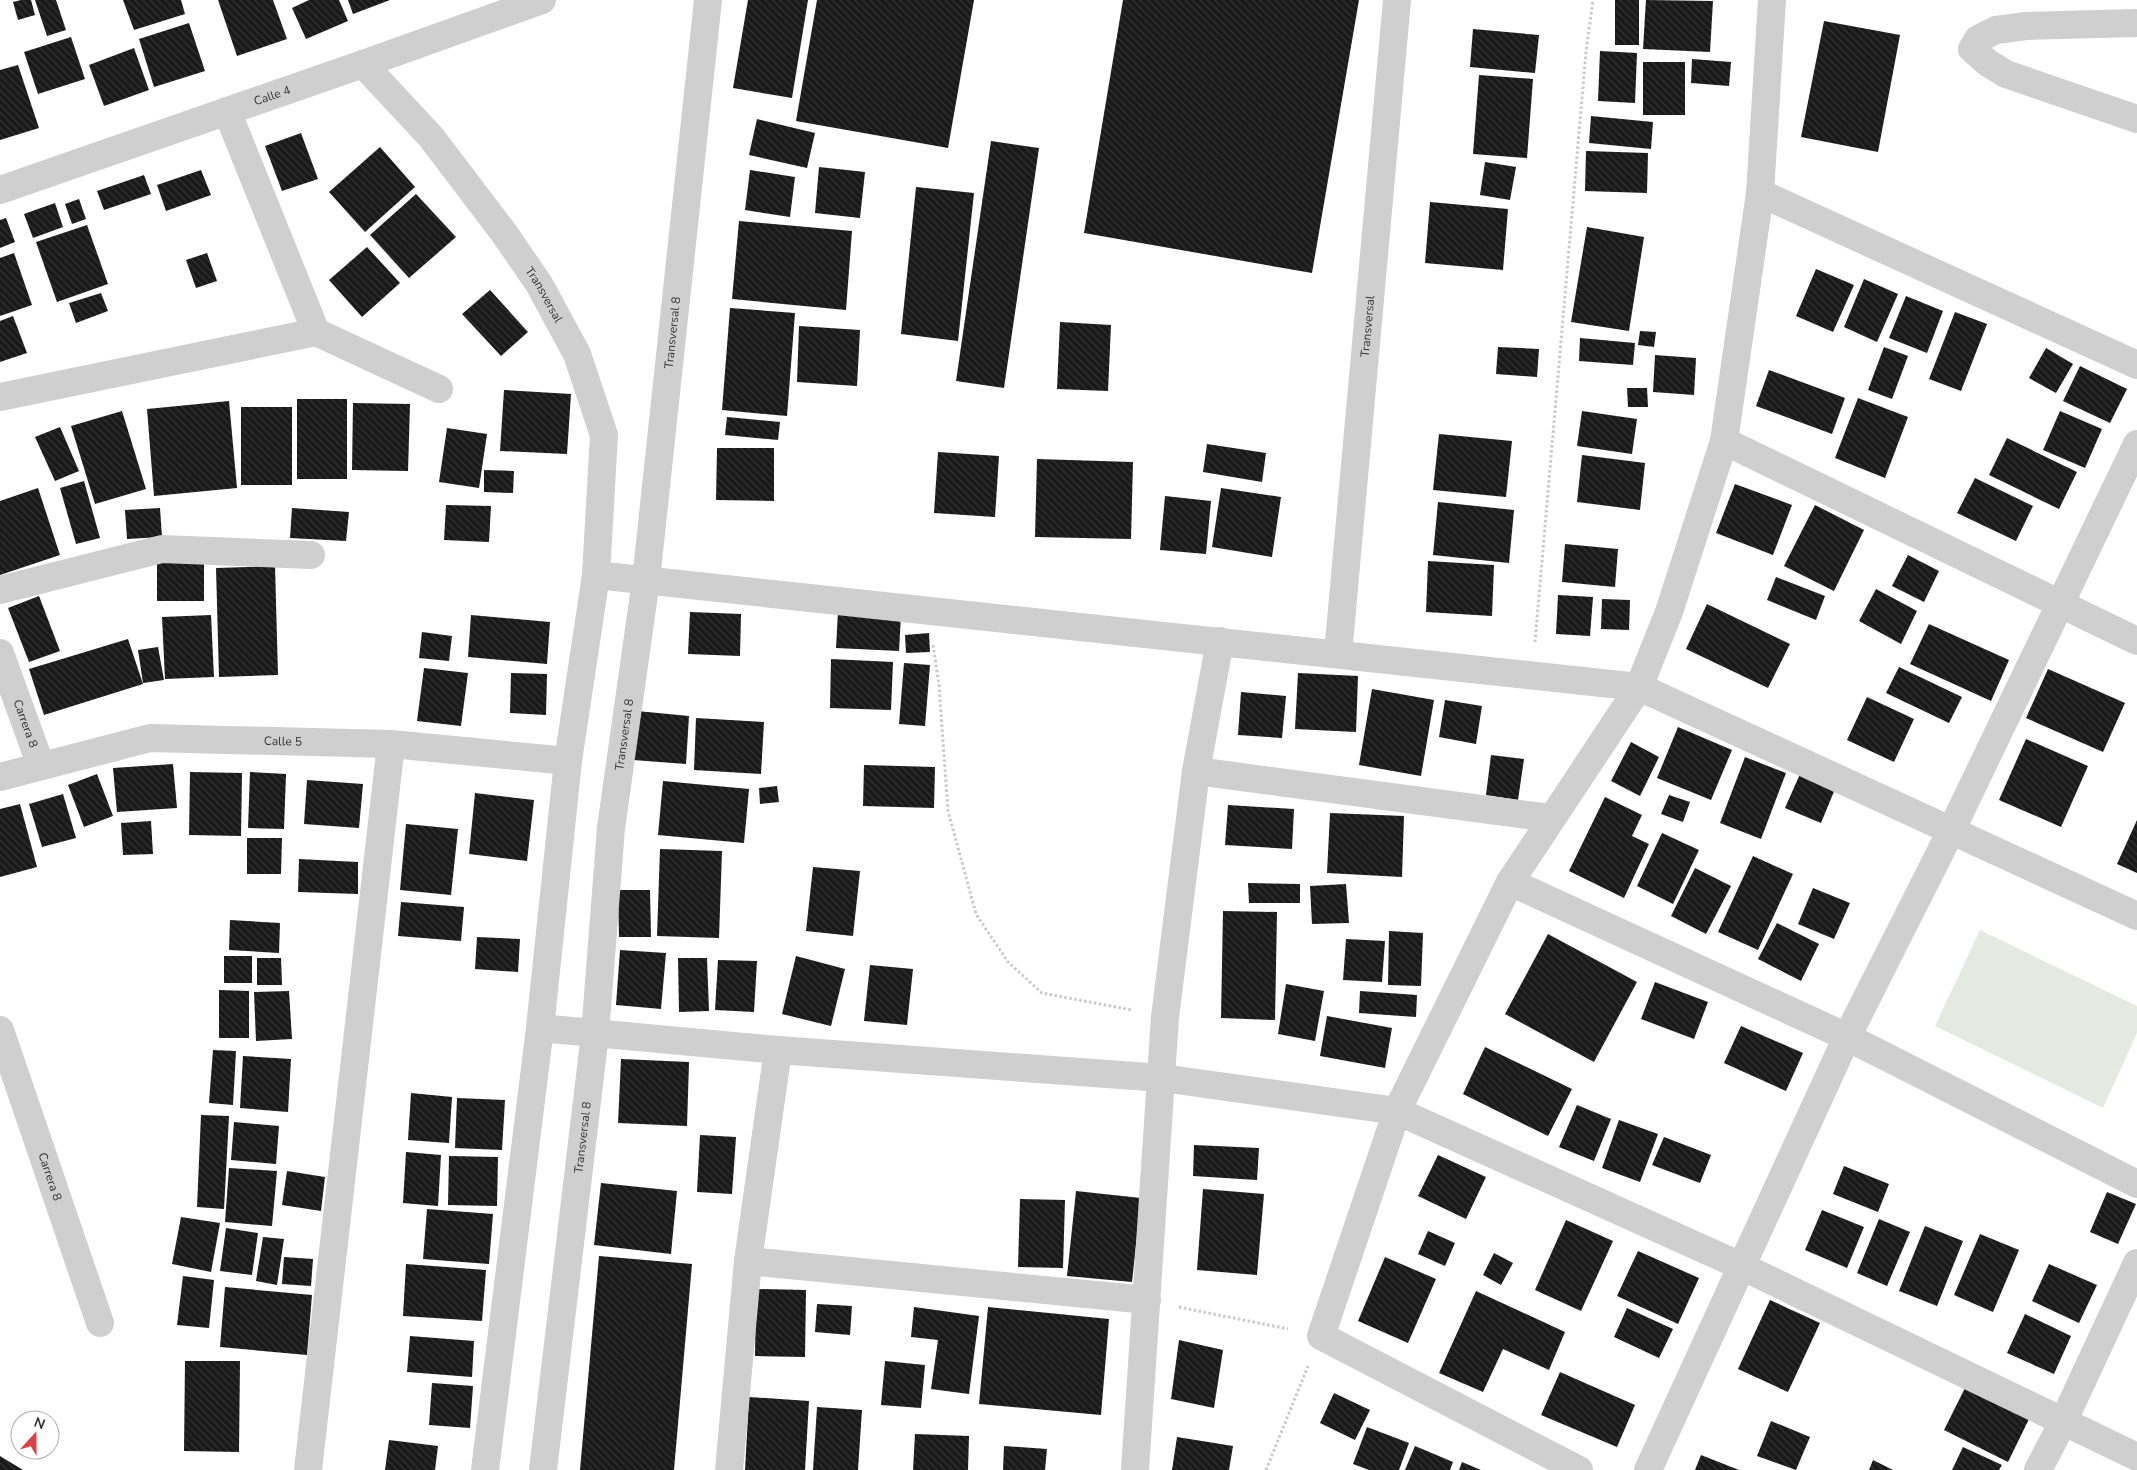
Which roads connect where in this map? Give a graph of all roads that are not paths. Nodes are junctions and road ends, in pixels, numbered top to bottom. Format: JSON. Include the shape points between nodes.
{"nodes":[{"id":1,"x":542,"y":0,"type":"edge"},
{"id":2,"x":708,"y":0,"type":"edge"},
{"id":3,"x":1397,"y":0,"type":"edge"},
{"id":4,"x":1772,"y":0,"type":"edge"},
{"id":5,"x":2137,"y":24,"type":"edge"},
{"id":6,"x":363,"y":64,"type":"junction"},
{"id":7,"x":226,"y":111,"type":"junction"},
{"id":8,"x":2137,"y":119,"type":"edge"},
{"id":9,"x":0,"y":190,"type":"edge"},
{"id":10,"x":1760,"y":193,"type":"junction"},
{"id":11,"x":316,"y":332,"type":"junction"},
{"id":12,"x":2137,"y":365,"type":"edge"},
{"id":13,"x":439,"y":388,"type":"dead end"},
{"id":14,"x":0,"y":397,"type":"edge"},
{"id":15,"x":1724,"y":441,"type":"junction"},
{"id":16,"x":2137,"y":444,"type":"edge"},
{"id":17,"x":311,"y":555,"type":"dead end"},
{"id":18,"x":596,"y":575,"type":"junction"},
{"id":19,"x":646,"y":580,"type":"junction"},
{"id":20,"x":0,"y":590,"type":"edge"},
{"id":21,"x":2060,"y":603,"type":"junction"},
{"id":22,"x":1220,"y":641,"type":"junction"},
{"id":23,"x":2137,"y":641,"type":"edge"},
{"id":24,"x":0,"y":653,"type":"edge"},
{"id":25,"x":1338,"y":654,"type":"junction"},
{"id":26,"x":1639,"y":687,"type":"junction"},
{"id":27,"x":391,"y":744,"type":"junction"},
{"id":28,"x":568,"y":761,"type":"junction"},
{"id":29,"x":41,"y":766,"type":"junction"},
{"id":30,"x":1196,"y":771,"type":"junction"},
{"id":31,"x":0,"y":777,"type":"edge"},
{"id":32,"x":1550,"y":818,"type":"junction"},
{"id":33,"x":1951,"y":831,"type":"junction"},
{"id":34,"x":1510,"y":882,"type":"junction"},
{"id":35,"x":2137,"y":916,"type":"edge"},
{"id":36,"x":540,"y":1028,"type":"junction"},
{"id":37,"x":0,"y":1030,"type":"edge"},
{"id":38,"x":595,"y":1034,"type":"junction"},
{"id":39,"x":1847,"y":1037,"type":"junction"},
{"id":40,"x":778,"y":1050,"type":"junction"},
{"id":41,"x":1162,"y":1078,"type":"junction"},
{"id":42,"x":1397,"y":1111,"type":"junction"},
{"id":43,"x":2137,"y":1184,"type":"edge"},
{"id":44,"x":748,"y":1261,"type":"junction"},
{"id":45,"x":2137,"y":1263,"type":"edge"},
{"id":46,"x":1741,"y":1266,"type":"junction"},
{"id":47,"x":1147,"y":1300,"type":"junction"},
{"id":48,"x":100,"y":1323,"type":"dead end"},
{"id":49,"x":2063,"y":1422,"type":"junction"},
{"id":50,"x":2137,"y":1457,"type":"edge"},
{"id":51,"x":308,"y":1470,"type":"edge"},
{"id":52,"x":485,"y":1470,"type":"edge"},
{"id":53,"x":543,"y":1470,"type":"edge"},
{"id":54,"x":729,"y":1470,"type":"edge"},
{"id":55,"x":1135,"y":1470,"type":"edge"},
{"id":56,"x":1579,"y":1470,"type":"edge"},
{"id":57,"x":1648,"y":1470,"type":"edge"},
{"id":58,"x":2038,"y":1470,"type":"edge"}],
"edges":[{"from":1,"to":6,"type":"street","name":"Calle 4"},
{"from":2,"to":19,"type":"street","name":"Transversal 8"},
{"from":3,"to":25,"type":"street","name":"Transversal"},
{"from":4,"to":10,"type":"street"},
{"from":5,"to":8,"type":"street","via":[[2026,26],[1996,30],[1978,38],[1972,50],[2006,74]]},
{"from":6,"to":7,"type":"street","name":"Calle 4"},
{"from":6,"to":18,"type":"street","name":"Transversal","via":[[431,137],[504,233],[539,284],[578,354],[604,435]]},
{"from":7,"to":9,"type":"street","name":"Calle 4"},
{"from":7,"to":11,"type":"street"},
{"from":10,"to":12,"type":"street"},
{"from":10,"to":15,"type":"street"},
{"from":11,"to":13,"type":"street"},
{"from":11,"to":14,"type":"street"},
{"from":15,"to":21,"type":"street"},
{"from":15,"to":26,"type":"street","via":[[1669,612]]},
{"from":16,"to":21,"type":"street"},
{"from":17,"to":20,"type":"street","via":[[162,549]]},
{"from":18,"to":19,"type":"street"},
{"from":18,"to":28,"type":"street"},
{"from":19,"to":22,"type":"street"},
{"from":19,"to":38,"type":"street","name":"Transversal 8","via":[[611,828]]},
{"from":21,"to":23,"type":"street"},
{"from":21,"to":33,"type":"street"},
{"from":22,"to":25,"type":"street"},
{"from":22,"to":30,"type":"street"},
{"from":24,"to":29,"type":"street","name":"Carrera 8"},
{"from":25,"to":26,"type":"street"},
{"from":26,"to":32,"type":"street"},
{"from":26,"to":33,"type":"street"},
{"from":27,"to":28,"type":"street","name":"Calle 5"},
{"from":27,"to":29,"type":"street","name":"Calle 5","via":[[150,738]]},
{"from":27,"to":51,"type":"street"},
{"from":28,"to":36,"type":"street"},
{"from":29,"to":31,"type":"street","name":"Calle 5"},
{"from":30,"to":32,"type":"street"},
{"from":30,"to":41,"type":"street","via":[[1165,1017]]},
{"from":32,"to":34,"type":"street"},
{"from":33,"to":35,"type":"street"},
{"from":33,"to":39,"type":"street"},
{"from":34,"to":39,"type":"street"},
{"from":34,"to":42,"type":"street"},
{"from":36,"to":38,"type":"street"},
{"from":36,"to":52,"type":"street"},
{"from":37,"to":48,"type":"street","name":"Carrera 8"},
{"from":38,"to":40,"type":"street"},
{"from":38,"to":53,"type":"street","name":"Transversal 8"},
{"from":39,"to":43,"type":"street"},
{"from":39,"to":46,"type":"street"},
{"from":40,"to":41,"type":"street"},
{"from":40,"to":44,"type":"street"},
{"from":41,"to":42,"type":"street"},
{"from":41,"to":47,"type":"street"},
{"from":42,"to":46,"type":"street"},
{"from":42,"to":56,"type":"street","via":[[1321,1336]]},
{"from":44,"to":47,"type":"street"},
{"from":44,"to":54,"type":"street"},
{"from":45,"to":49,"type":"street"},
{"from":46,"to":49,"type":"street"},
{"from":46,"to":57,"type":"street"},
{"from":47,"to":55,"type":"street"},
{"from":49,"to":50,"type":"street"},
{"from":49,"to":58,"type":"street"}]}
